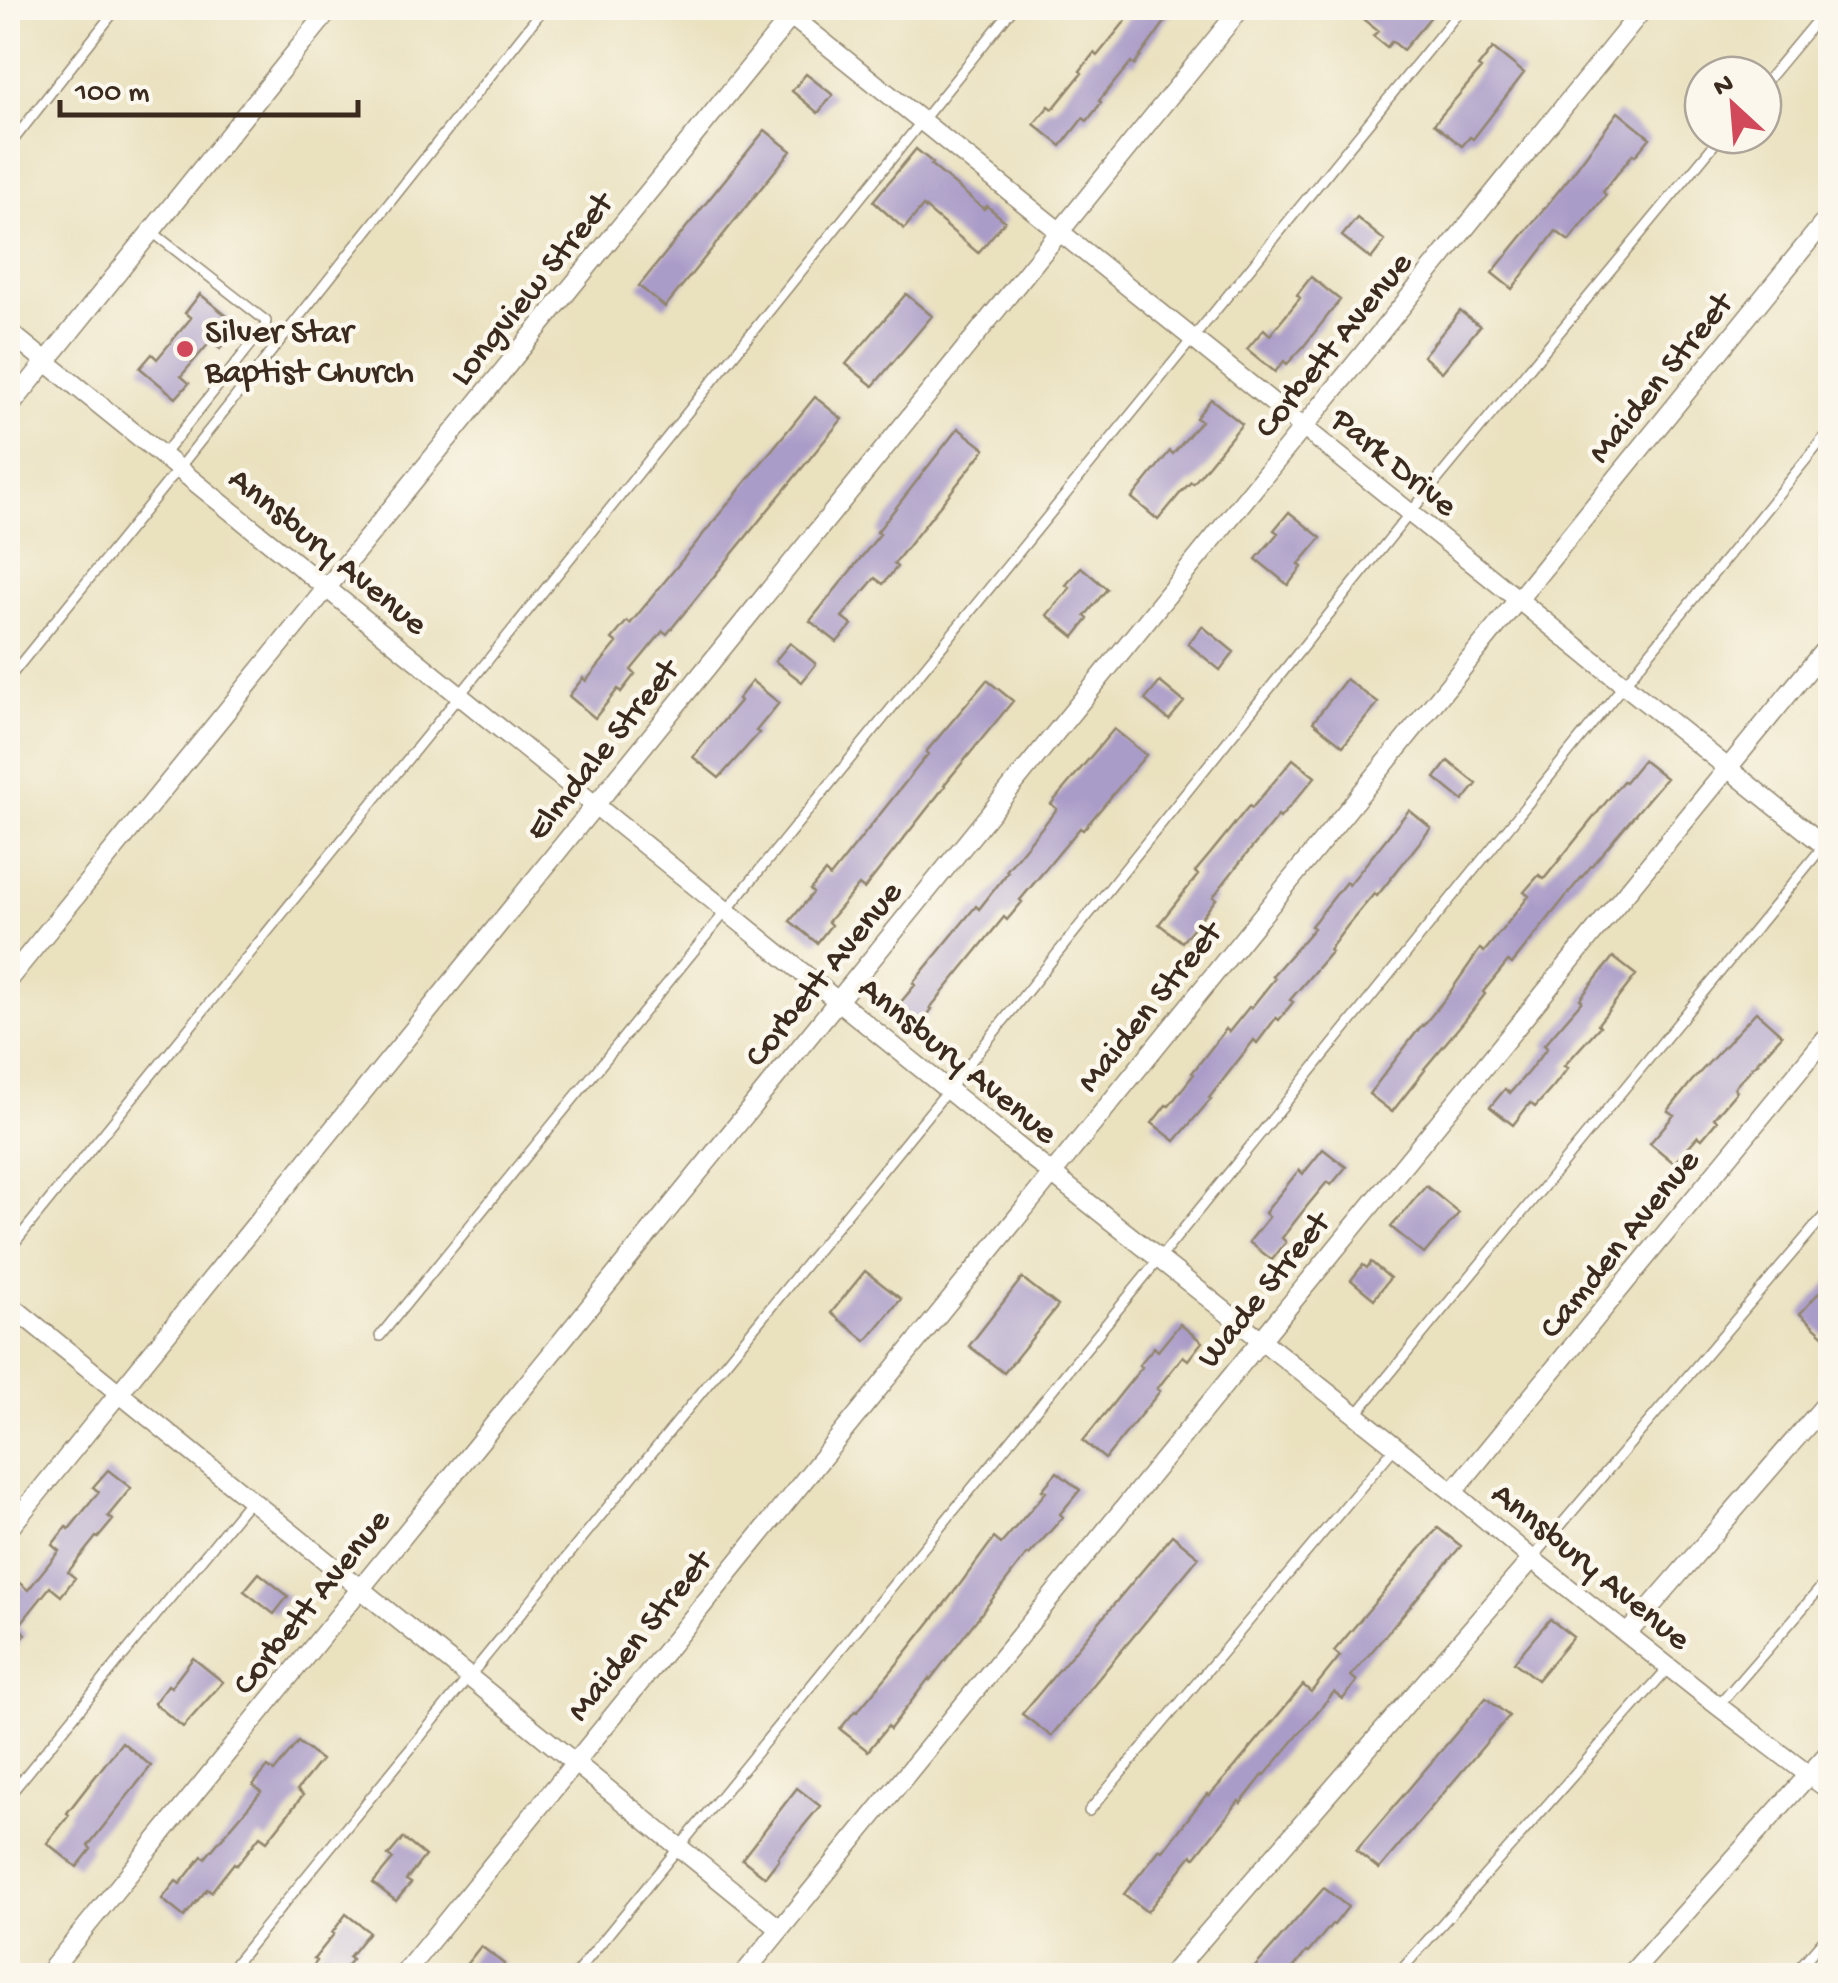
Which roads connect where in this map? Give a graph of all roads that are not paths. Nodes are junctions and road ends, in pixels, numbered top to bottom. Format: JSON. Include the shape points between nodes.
{"nodes":[{"id":1,"x":117,"y":8,"type":"edge"},
{"id":2,"x":331,"y":8,"type":"edge"},
{"id":3,"x":544,"y":8,"type":"edge"},
{"id":4,"x":1013,"y":8,"type":"edge"},
{"id":5,"x":1241,"y":8,"type":"edge"},
{"id":6,"x":1462,"y":8,"type":"edge"},
{"id":7,"x":1644,"y":8,"type":"edge"},
{"id":8,"x":1827,"y":8,"type":"edge"},
{"id":9,"x":790,"y":10,"type":"edge"},
{"id":10,"x":1783,"y":61,"type":"edge"},
{"id":11,"x":921,"y":120,"type":"junction"},
{"id":12,"x":8,"y":147,"type":"edge"},
{"id":13,"x":1705,"y":155,"type":"edge"},
{"id":14,"x":1830,"y":215,"type":"edge"},
{"id":15,"x":150,"y":232,"type":"junction"},
{"id":16,"x":1060,"y":232,"type":"junction"},
{"id":17,"x":8,"y":331,"type":"edge"},
{"id":18,"x":1194,"y":339,"type":"junction"},
{"id":19,"x":45,"y":362,"type":"junction"},
{"id":20,"x":8,"y":409,"type":"edge"},
{"id":21,"x":1304,"y":428,"type":"junction"},
{"id":22,"x":1830,"y":430,"type":"edge"},
{"id":23,"x":163,"y":455,"type":"junction"},
{"id":24,"x":179,"y":468,"type":"junction"},
{"id":25,"x":1410,"y":513,"type":"junction"},
{"id":26,"x":326,"y":588,"type":"junction"},
{"id":27,"x":1518,"y":599,"type":"junction"},
{"id":28,"x":1830,"y":642,"type":"edge"},
{"id":29,"x":8,"y":679,"type":"edge"},
{"id":30,"x":1624,"y":684,"type":"junction"},
{"id":31,"x":460,"y":696,"type":"junction"},
{"id":32,"x":1728,"y":768,"type":"junction"},
{"id":33,"x":595,"y":806,"type":"junction"},
{"id":34,"x":1828,"y":844,"type":"edge"},
{"id":35,"x":727,"y":912,"type":"junction"},
{"id":36,"x":8,"y":980,"type":"edge"},
{"id":37,"x":839,"y":1002,"type":"junction"},
{"id":38,"x":1830,"y":1033,"type":"edge"},
{"id":39,"x":948,"y":1090,"type":"junction"},
{"id":40,"x":1052,"y":1174,"type":"junction"},
{"id":41,"x":1830,"y":1210,"type":"edge"},
{"id":42,"x":8,"y":1250,"type":"edge"},
{"id":43,"x":1159,"y":1259,"type":"junction"},
{"id":44,"x":8,"y":1303,"type":"edge"},
{"id":45,"x":380,"y":1336,"type":"dead end"},
{"id":46,"x":1260,"y":1340,"type":"junction"},
{"id":47,"x":118,"y":1394,"type":"junction"},
{"id":48,"x":1830,"y":1399,"type":"edge"},
{"id":49,"x":1356,"y":1416,"type":"junction"},
{"id":50,"x":1396,"y":1446,"type":"junction"},
{"id":51,"x":1453,"y":1492,"type":"junction"},
{"id":52,"x":250,"y":1500,"type":"junction"},
{"id":53,"x":8,"y":1530,"type":"edge"},
{"id":54,"x":1532,"y":1558,"type":"junction"},
{"id":55,"x":1830,"y":1577,"type":"edge"},
{"id":56,"x":360,"y":1589,"type":"junction"},
{"id":57,"x":1627,"y":1634,"type":"junction"},
{"id":58,"x":1669,"y":1667,"type":"junction"},
{"id":59,"x":467,"y":1676,"type":"junction"},
{"id":60,"x":1718,"y":1706,"type":"junction"},
{"id":61,"x":1830,"y":1750,"type":"edge"},
{"id":62,"x":575,"y":1762,"type":"junction"},
{"id":63,"x":1810,"y":1774,"type":"junction"},
{"id":64,"x":1830,"y":1791,"type":"edge"},
{"id":65,"x":8,"y":1798,"type":"edge"},
{"id":66,"x":1089,"y":1811,"type":"dead end"},
{"id":67,"x":678,"y":1846,"type":"junction"},
{"id":68,"x":780,"y":1929,"type":"junction"},
{"id":69,"x":1830,"y":1932,"type":"edge"},
{"id":70,"x":46,"y":1976,"type":"edge"},
{"id":71,"x":225,"y":1976,"type":"edge"},
{"id":72,"x":402,"y":1976,"type":"edge"},
{"id":73,"x":574,"y":1976,"type":"edge"},
{"id":74,"x":742,"y":1976,"type":"edge"},
{"id":75,"x":1170,"y":1976,"type":"edge"},
{"id":76,"x":1396,"y":1976,"type":"edge"},
{"id":77,"x":1629,"y":1976,"type":"edge"},
{"id":78,"x":1792,"y":1976,"type":"edge"}],
"edges":[{"from":1,"to":12,"type":"lane"},
{"from":2,"to":15,"type":"street"},
{"from":3,"to":24,"type":"lane"},
{"from":4,"to":11,"type":"lane"},
{"from":5,"to":16,"type":"street","name":"Elmdale Street"},
{"from":6,"to":18,"type":"lane"},
{"from":7,"to":21,"type":"street","name":"Corbett Avenue"},
{"from":8,"to":10,"type":"lane"},
{"from":9,"to":11,"type":"street","name":"Park Drive"},
{"from":9,"to":26,"type":"street","name":"Longview Street"},
{"from":11,"to":16,"type":"street","name":"Park Drive"},
{"from":11,"to":31,"type":"lane"},
{"from":13,"to":25,"type":"lane"},
{"from":14,"to":27,"type":"street","name":"Maiden Street"},
{"from":15,"to":19,"type":"street"},
{"from":15,"to":23,"type":"lane","via":[[266,321]]},
{"from":16,"to":18,"type":"street","name":"Park Drive"},
{"from":16,"to":33,"type":"street","name":"Elmdale Street"},
{"from":17,"to":19,"type":"street","name":"Annsbury Avenue"},
{"from":18,"to":21,"type":"street","name":"Park Drive"},
{"from":18,"to":35,"type":"lane"},
{"from":19,"to":20,"type":"street"},
{"from":19,"to":23,"type":"street","name":"Annsbury Avenue"},
{"from":21,"to":25,"type":"street","name":"Park Drive"},
{"from":21,"to":37,"type":"street","name":"Corbett Avenue"},
{"from":22,"to":30,"type":"lane"},
{"from":23,"to":24,"type":"street","name":"Annsbury Avenue"},
{"from":24,"to":26,"type":"street","name":"Annsbury Avenue"},
{"from":24,"to":29,"type":"lane"},
{"from":25,"to":27,"type":"street","name":"Park Drive"},
{"from":25,"to":39,"type":"lane"},
{"from":26,"to":31,"type":"street","name":"Annsbury Avenue"},
{"from":26,"to":36,"type":"street","name":"Longview Street"},
{"from":27,"to":30,"type":"street","name":"Park Drive"},
{"from":27,"to":40,"type":"street","name":"Maiden Street"},
{"from":28,"to":32,"type":"street","name":"Wade Street"},
{"from":30,"to":32,"type":"street","name":"Park Drive"},
{"from":30,"to":43,"type":"lane"},
{"from":31,"to":33,"type":"street","name":"Annsbury Avenue"},
{"from":31,"to":42,"type":"lane"},
{"from":32,"to":34,"type":"street","name":"Park Drive"},
{"from":32,"to":46,"type":"street","name":"Wade Street"},
{"from":33,"to":35,"type":"street","name":"Annsbury Avenue"},
{"from":33,"to":47,"type":"street","name":"Elmdale Street"},
{"from":34,"to":49,"type":"lane"},
{"from":35,"to":37,"type":"street","name":"Annsbury Avenue"},
{"from":35,"to":45,"type":"lane"},
{"from":37,"to":39,"type":"street","name":"Annsbury Avenue"},
{"from":37,"to":56,"type":"street","name":"Corbett Avenue"},
{"from":38,"to":51,"type":"street","name":"Camden Avenue"},
{"from":39,"to":40,"type":"street","name":"Annsbury Avenue"},
{"from":39,"to":59,"type":"lane"},
{"from":40,"to":43,"type":"street","name":"Annsbury Avenue"},
{"from":40,"to":62,"type":"street","name":"Maiden Street"},
{"from":41,"to":54,"type":"lane"},
{"from":43,"to":46,"type":"street","name":"Annsbury Avenue"},
{"from":43,"to":67,"type":"lane"},
{"from":44,"to":47,"type":"street"},
{"from":46,"to":49,"type":"street","name":"Annsbury Avenue"},
{"from":46,"to":68,"type":"street","name":"Wade Street"},
{"from":47,"to":52,"type":"street"},
{"from":47,"to":53,"type":"street","name":"Elmdale Street"},
{"from":48,"to":57,"type":"street"},
{"from":49,"to":50,"type":"street","name":"Annsbury Avenue"},
{"from":50,"to":51,"type":"street","name":"Annsbury Avenue"},
{"from":50,"to":66,"type":"lane"},
{"from":51,"to":54,"type":"street","name":"Annsbury Avenue"},
{"from":52,"to":56,"type":"street"},
{"from":52,"to":65,"type":"lane"},
{"from":54,"to":57,"type":"street","name":"Annsbury Avenue"},
{"from":54,"to":75,"type":"street"},
{"from":55,"to":60,"type":"lane"},
{"from":56,"to":59,"type":"street"},
{"from":56,"to":70,"type":"street","name":"Corbett Avenue"},
{"from":57,"to":58,"type":"street","name":"Annsbury Avenue"},
{"from":58,"to":60,"type":"street","name":"Annsbury Avenue"},
{"from":58,"to":76,"type":"lane"},
{"from":59,"to":62,"type":"street"},
{"from":59,"to":71,"type":"lane"},
{"from":60,"to":63,"type":"street","name":"Annsbury Avenue"},
{"from":61,"to":63,"type":"street"},
{"from":62,"to":67,"type":"street"},
{"from":62,"to":72,"type":"street","name":"Maiden Street"},
{"from":63,"to":64,"type":"street","name":"Annsbury Avenue"},
{"from":63,"to":77,"type":"street"},
{"from":67,"to":68,"type":"street"},
{"from":67,"to":73,"type":"lane"},
{"from":68,"to":74,"type":"street","name":"Wade Street"},
{"from":69,"to":78,"type":"lane"}]}
